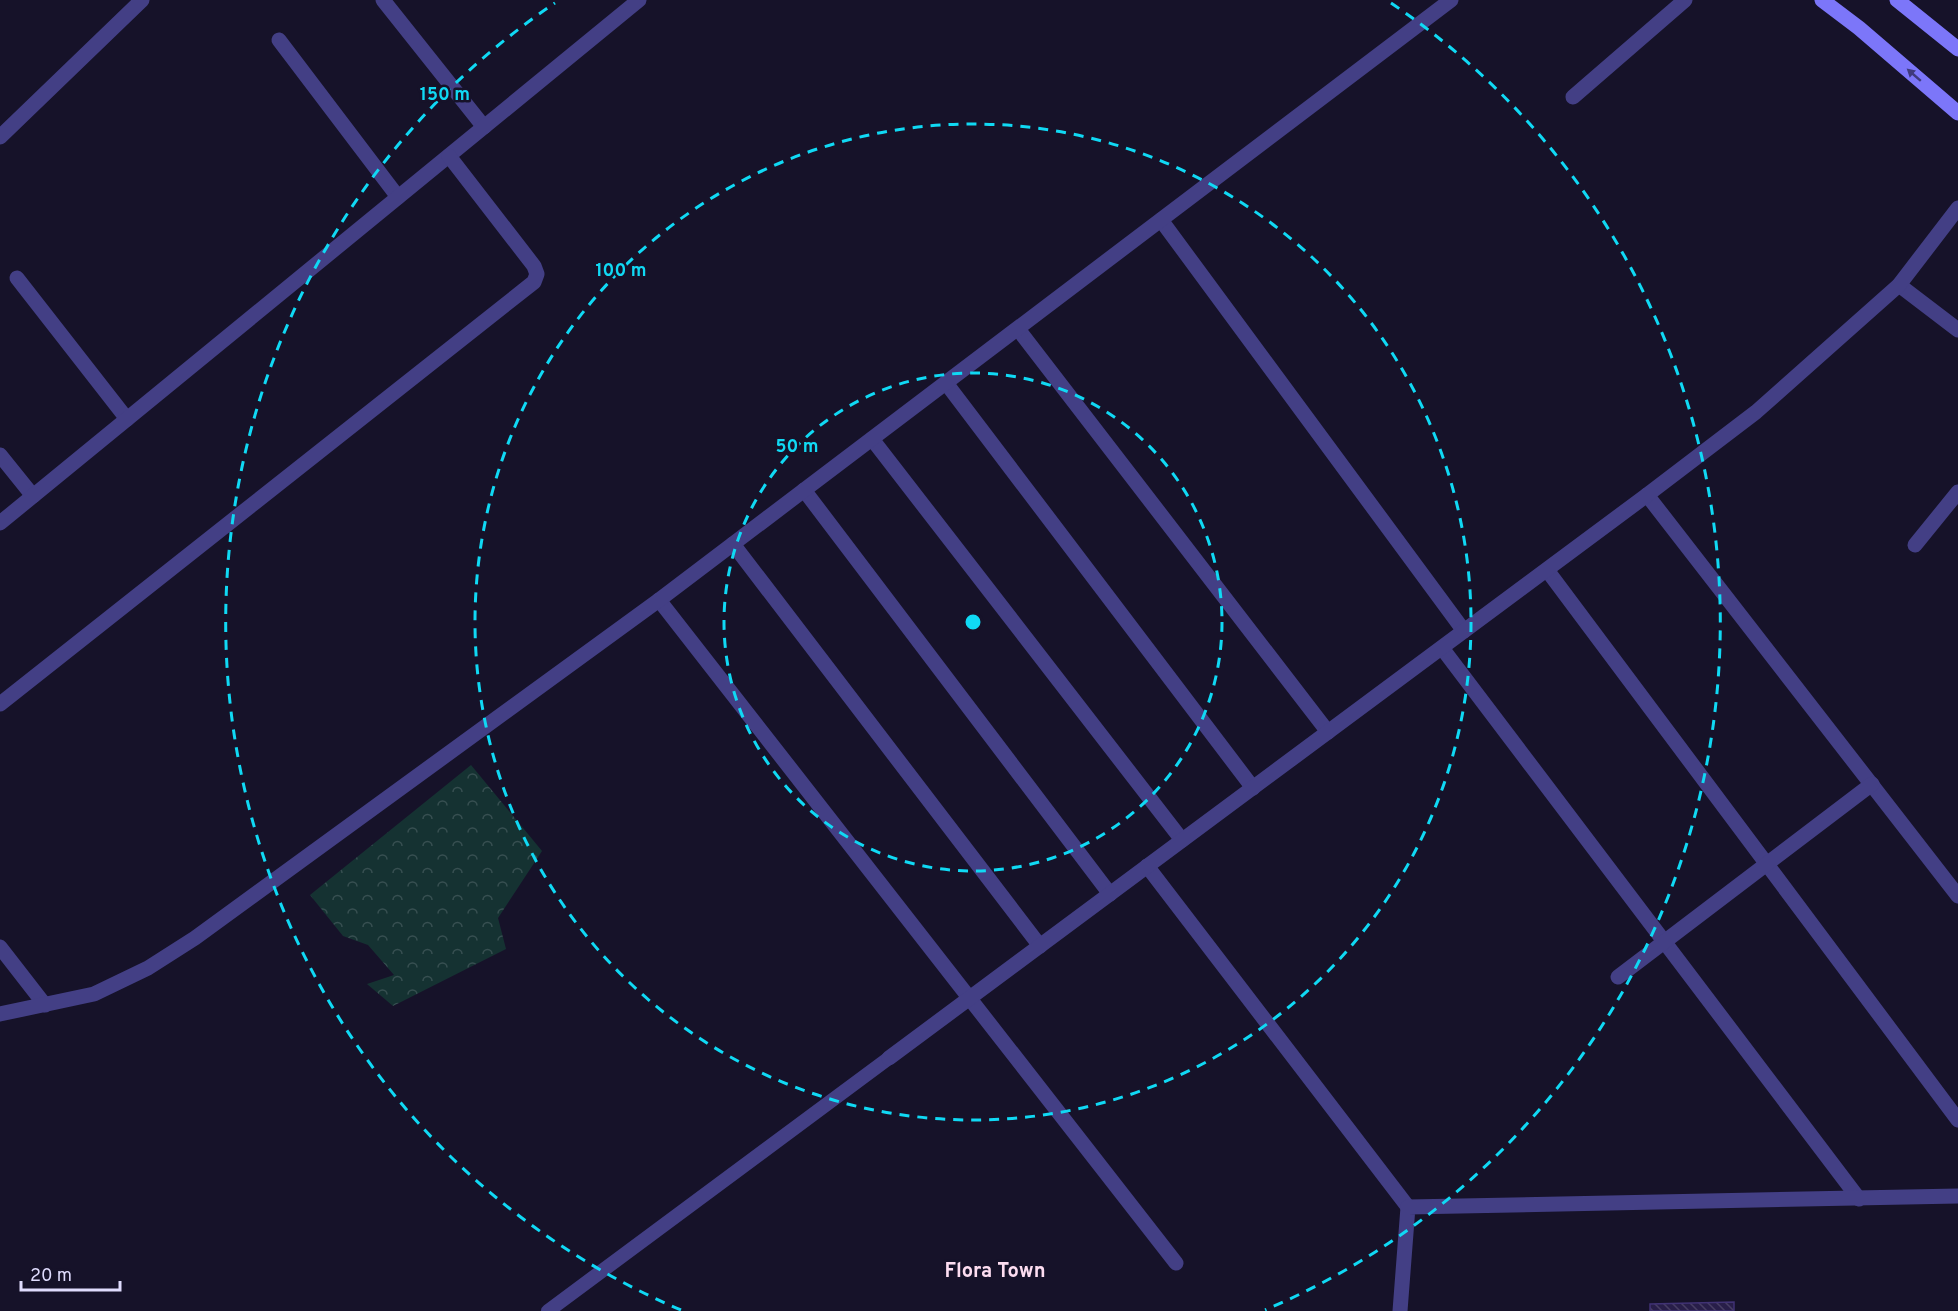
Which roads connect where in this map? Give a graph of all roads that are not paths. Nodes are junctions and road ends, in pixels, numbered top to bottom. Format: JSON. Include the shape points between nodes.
{"nodes":[{"id":1,"x":142,"y":0,"type":"edge"},
{"id":2,"x":383,"y":0,"type":"edge"},
{"id":3,"x":639,"y":0,"type":"edge"},
{"id":4,"x":1451,"y":0,"type":"edge"},
{"id":5,"x":1685,"y":0,"type":"edge"},
{"id":6,"x":1822,"y":0,"type":"edge"},
{"id":7,"x":1897,"y":0,"type":"edge"},
{"id":8,"x":279,"y":40,"type":"dead end"},
{"id":9,"x":1958,"y":49,"type":"edge"},
{"id":10,"x":1573,"y":97,"type":"dead end"},
{"id":11,"x":1958,"y":113,"type":"edge"},
{"id":12,"x":484,"y":127,"type":"junction"},
{"id":13,"x":0,"y":137,"type":"edge"},
{"id":14,"x":449,"y":156,"type":"junction"},
{"id":15,"x":398,"y":197,"type":"junction"},
{"id":16,"x":1958,"y":208,"type":"edge"},
{"id":17,"x":1161,"y":220,"type":"junction"},
{"id":18,"x":17,"y":278,"type":"dead end"},
{"id":19,"x":1899,"y":285,"type":"junction"},
{"id":20,"x":1018,"y":329,"type":"junction"},
{"id":21,"x":1958,"y":330,"type":"edge"},
{"id":22,"x":945,"y":383,"type":"junction"},
{"id":23,"x":127,"y":419,"type":"junction"},
{"id":24,"x":872,"y":439,"type":"junction"},
{"id":25,"x":0,"y":455,"type":"edge"},
{"id":26,"x":804,"y":490,"type":"junction"},
{"id":27,"x":1958,"y":492,"type":"edge"},
{"id":28,"x":1647,"y":495,"type":"junction"},
{"id":29,"x":33,"y":496,"type":"junction"},
{"id":30,"x":0,"y":524,"type":"edge"},
{"id":31,"x":733,"y":544,"type":"junction"},
{"id":32,"x":1915,"y":545,"type":"dead end"},
{"id":33,"x":1547,"y":570,"type":"junction"},
{"id":34,"x":659,"y":600,"type":"junction"},
{"id":35,"x":1464,"y":632,"type":"junction"},
{"id":36,"x":1442,"y":648,"type":"junction"},
{"id":37,"x":0,"y":704,"type":"edge"},
{"id":38,"x":1328,"y":732,"type":"junction"},
{"id":39,"x":1872,"y":784,"type":"junction"},
{"id":40,"x":1253,"y":788,"type":"junction"},
{"id":41,"x":1182,"y":840,"type":"junction"},
{"id":42,"x":1767,"y":864,"type":"junction"},
{"id":43,"x":1147,"y":866,"type":"junction"},
{"id":44,"x":1110,"y":894,"type":"junction"},
{"id":45,"x":1958,"y":896,"type":"edge"},
{"id":46,"x":1665,"y":942,"type":"junction"},
{"id":47,"x":1040,"y":946,"type":"junction"},
{"id":48,"x":0,"y":947,"type":"edge"},
{"id":49,"x":1618,"y":977,"type":"dead end"},
{"id":50,"x":971,"y":997,"type":"junction"},
{"id":51,"x":45,"y":1005,"type":"junction"},
{"id":52,"x":0,"y":1014,"type":"edge"},
{"id":53,"x":889,"y":1058,"type":"joint"},
{"id":54,"x":1958,"y":1120,"type":"edge"},
{"id":55,"x":1958,"y":1196,"type":"edge"},
{"id":56,"x":1859,"y":1199,"type":"junction"},
{"id":57,"x":1408,"y":1207,"type":"junction"},
{"id":58,"x":1176,"y":1263,"type":"dead end"},
{"id":59,"x":548,"y":1311,"type":"edge"},
{"id":60,"x":1400,"y":1311,"type":"edge"}],
"edges":[{"from":1,"to":13,"type":"street"},
{"from":2,"to":12,"type":"street"},
{"from":3,"to":12,"type":"street"},
{"from":4,"to":17,"type":"street"},
{"from":5,"to":10,"type":"street"},
{"from":11,"to":6,"type":"main road","one_way":true},
{"from":7,"to":9,"type":"main road"},
{"from":8,"to":15,"type":"street"},
{"from":12,"to":14,"type":"street"},
{"from":14,"to":15,"type":"street"},
{"from":14,"to":37,"type":"street","via":[[534,266],[534,282]]},
{"from":15,"to":23,"type":"street"},
{"from":16,"to":19,"type":"street"},
{"from":17,"to":20,"type":"street"},
{"from":17,"to":35,"type":"street"},
{"from":18,"to":23,"type":"street"},
{"from":19,"to":21,"type":"street"},
{"from":19,"to":28,"type":"street","via":[[1756,412]]},
{"from":20,"to":22,"type":"street"},
{"from":20,"to":38,"type":"street"},
{"from":22,"to":24,"type":"street"},
{"from":22,"to":40,"type":"street"},
{"from":23,"to":29,"type":"street"},
{"from":24,"to":26,"type":"street"},
{"from":24,"to":41,"type":"street"},
{"from":25,"to":29,"type":"street"},
{"from":26,"to":31,"type":"street"},
{"from":26,"to":44,"type":"street"},
{"from":27,"to":32,"type":"street"},
{"from":28,"to":33,"type":"street"},
{"from":28,"to":39,"type":"street"},
{"from":29,"to":30,"type":"street"},
{"from":31,"to":34,"type":"street"},
{"from":31,"to":47,"type":"street"},
{"from":33,"to":35,"type":"street"},
{"from":33,"to":42,"type":"street"},
{"from":34,"to":50,"type":"street"},
{"from":34,"to":51,"type":"street","via":[[186,944],[119,984]]},
{"from":35,"to":36,"type":"street"},
{"from":36,"to":38,"type":"street"},
{"from":36,"to":46,"type":"street"},
{"from":38,"to":40,"type":"street"},
{"from":39,"to":42,"type":"street"},
{"from":39,"to":45,"type":"street"},
{"from":40,"to":41,"type":"street"},
{"from":41,"to":43,"type":"street"},
{"from":42,"to":46,"type":"street"},
{"from":42,"to":54,"type":"street"},
{"from":43,"to":44,"type":"street"},
{"from":43,"to":57,"type":"street"},
{"from":44,"to":47,"type":"street"},
{"from":46,"to":49,"type":"street"},
{"from":46,"to":56,"type":"street"},
{"from":47,"to":50,"type":"street"},
{"from":48,"to":51,"type":"street"},
{"from":50,"to":53,"type":"street"},
{"from":50,"to":58,"type":"street"},
{"from":51,"to":52,"type":"street"},
{"from":53,"to":59,"type":"lane"},
{"from":55,"to":56,"type":"street"},
{"from":56,"to":57,"type":"street"},
{"from":57,"to":60,"type":"street"}]}
